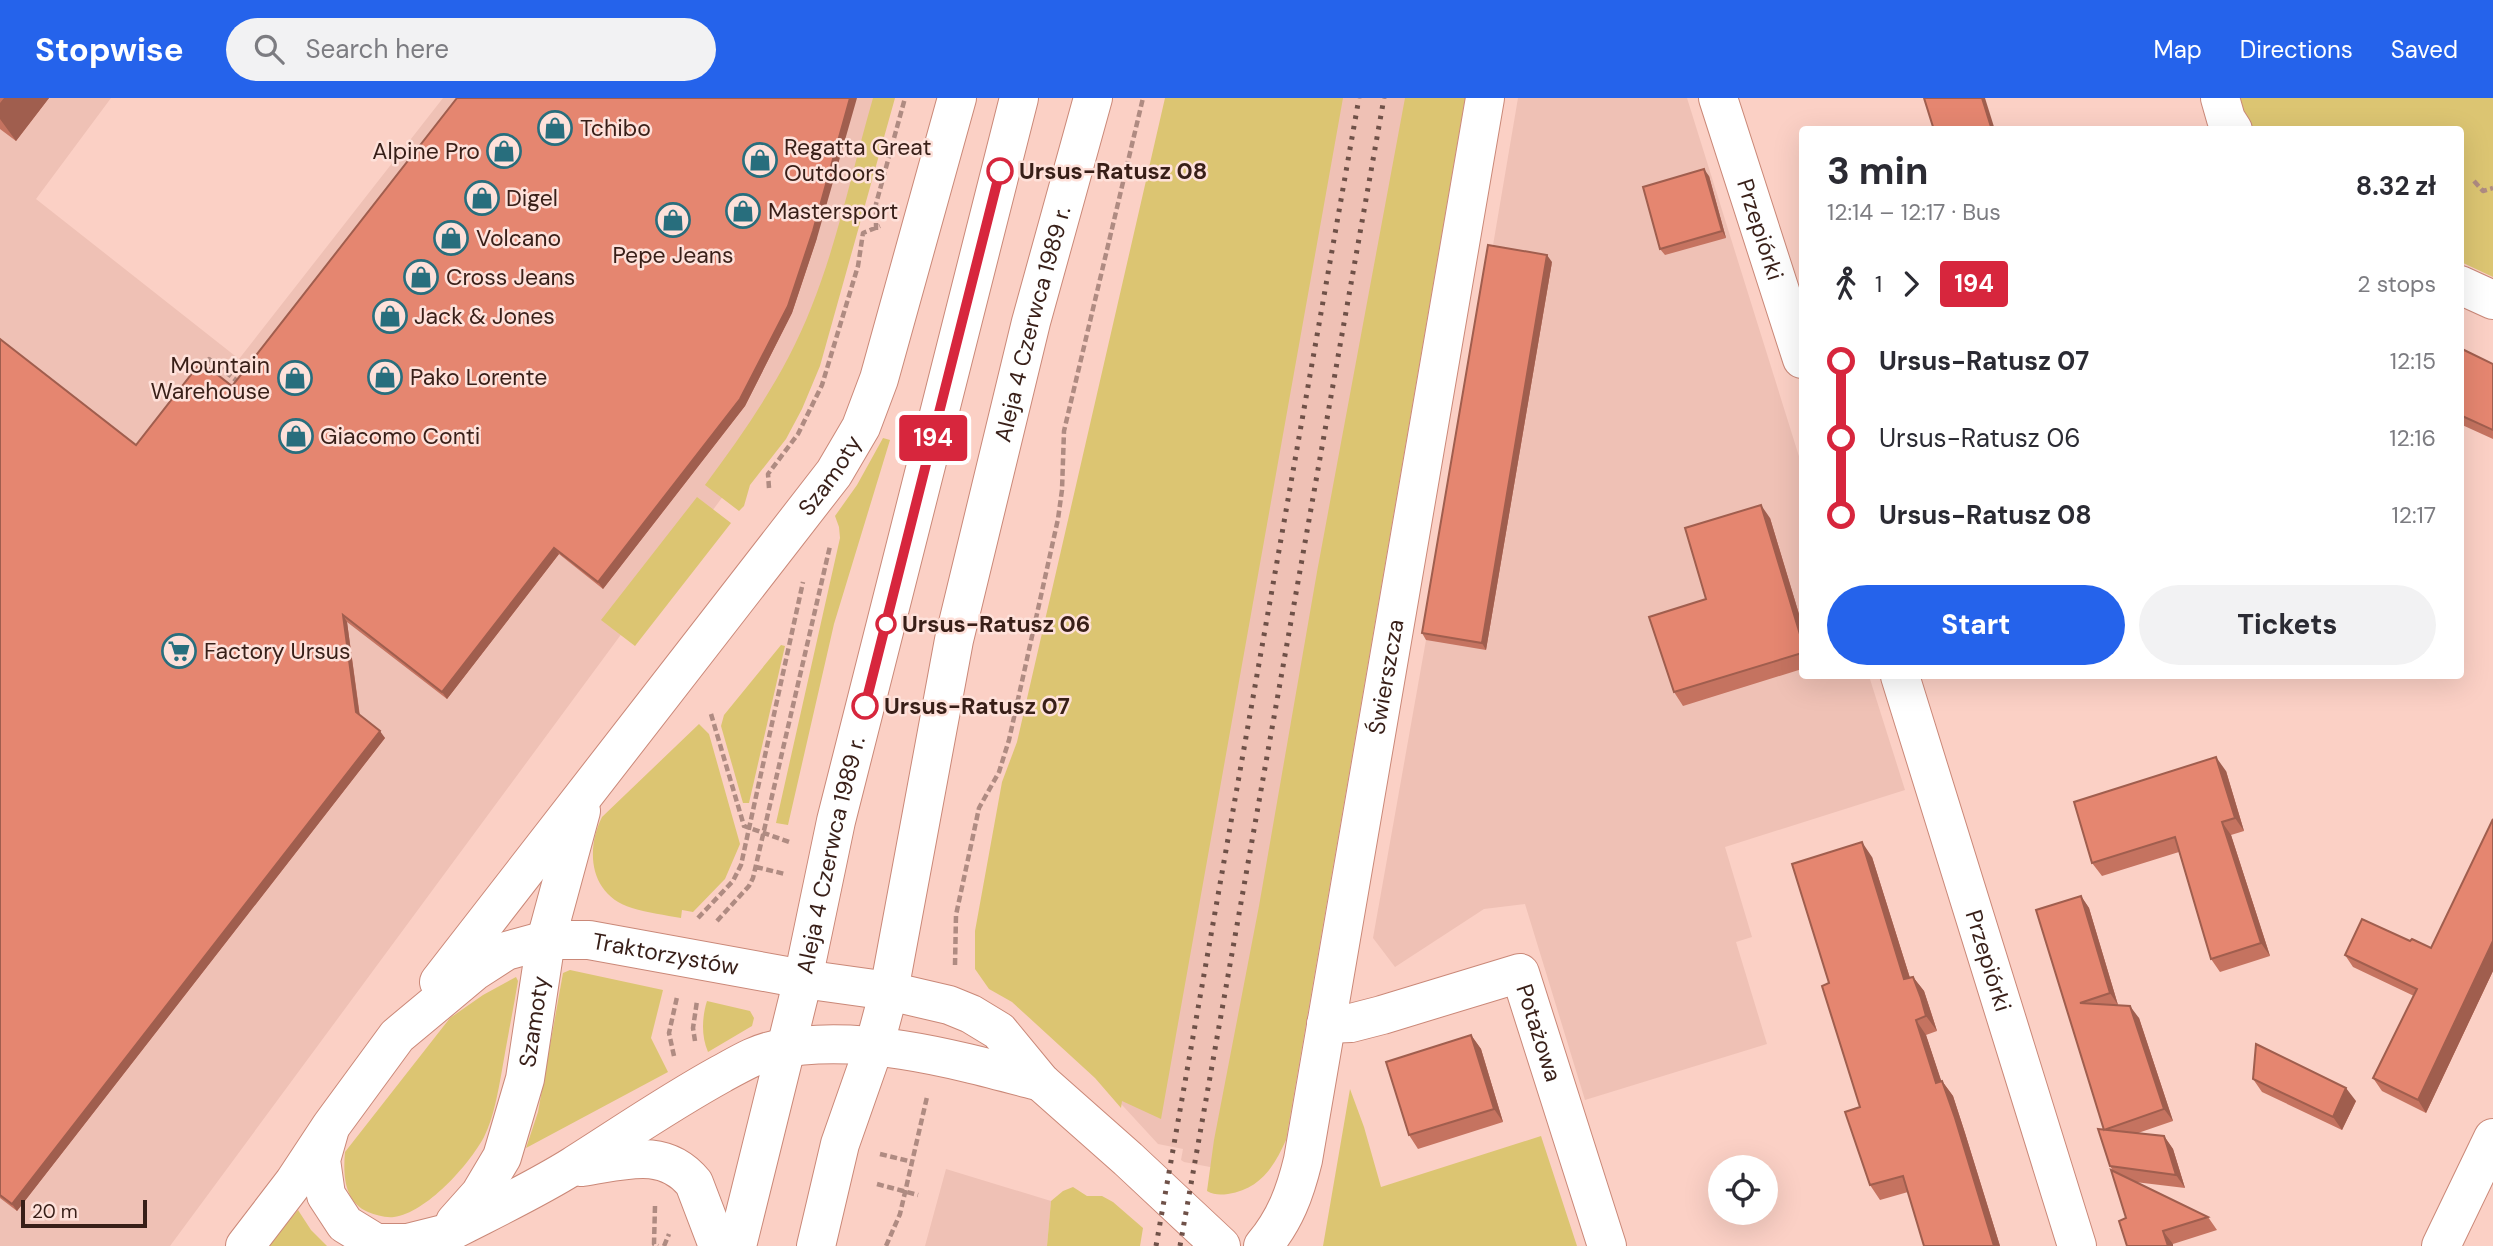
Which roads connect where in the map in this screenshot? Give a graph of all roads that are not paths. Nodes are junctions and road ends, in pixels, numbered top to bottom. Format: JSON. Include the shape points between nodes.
{"nodes":[{"id":1,"x":957,"y":98,"type":"edge"},
{"id":2,"x":1019,"y":98,"type":"edge"},
{"id":3,"x":1093,"y":98,"type":"edge"},
{"id":4,"x":1485,"y":98,"type":"edge"},
{"id":5,"x":1718,"y":98,"type":"edge"},
{"id":6,"x":2220,"y":98,"type":"edge"},
{"id":7,"x":2230,"y":126,"type":"edge"},
{"id":8,"x":2464,"y":287,"type":"edge"},
{"id":9,"x":2493,"y":300,"type":"edge"},
{"id":10,"x":1799,"y":350,"type":"edge"},
{"id":11,"x":1901,"y":679,"type":"edge"},
{"id":12,"x":587,"y":791,"type":"junction"},
{"id":13,"x":566,"y":863,"type":"junction"},
{"id":14,"x":546,"y":940,"type":"junction"},
{"id":15,"x":620,"y":945,"type":"junction"},
{"id":16,"x":803,"y":979,"type":"junction"},
{"id":17,"x":889,"y":991,"type":"junction"},
{"id":18,"x":1326,"y":1024,"type":"junction"},
{"id":19,"x":397,"y":1036,"type":"junction"},
{"id":20,"x":874,"y":1047,"type":"junction"},
{"id":21,"x":786,"y":1048,"type":"junction"},
{"id":22,"x":1041,"y":1082,"type":"junction"},
{"id":23,"x":331,"y":1126,"type":"junction"},
{"id":24,"x":2493,"y":1138,"type":"edge"},
{"id":25,"x":570,"y":1168,"type":"junction"},
{"id":26,"x":433,"y":1240,"type":"edge"},
{"id":27,"x":245,"y":1246,"type":"edge"},
{"id":28,"x":718,"y":1246,"type":"edge"},
{"id":29,"x":737,"y":1246,"type":"edge"},
{"id":30,"x":816,"y":1246,"type":"edge"},
{"id":31,"x":1221,"y":1246,"type":"edge"},
{"id":32,"x":1263,"y":1246,"type":"edge"},
{"id":33,"x":1607,"y":1246,"type":"edge"},
{"id":34,"x":2077,"y":1246,"type":"edge"},
{"id":35,"x":2441,"y":1246,"type":"edge"}],
"edges":[{"from":1,"to":12,"type":"street","name":"Szamoty","via":[[879,379],[861,427],[834,472]]},
{"from":2,"to":16,"type":"street","name":"Aleja 4 Czerwca 1989 r.","via":[[834,832]]},
{"from":3,"to":17,"type":"street","name":"Aleja 4 Czerwca 1989 r.","via":[[1031,322],[954,640]]},
{"from":4,"to":18,"type":"street","name":"Świerszcza"},
{"from":5,"to":10,"type":"street","name":"Przepiórki"},
{"from":6,"to":7,"type":"street"},
{"from":8,"to":9,"type":"street"},
{"from":11,"to":34,"type":"street","name":"Przepiórki"},
{"from":12,"to":13,"type":"street","name":"Szamoty"},
{"from":12,"to":19,"type":"street","name":"Szamoty"},
{"from":13,"to":14,"type":"street","name":"Szamoty"},
{"from":13,"to":15,"type":"street","via":[[580,906]]},
{"from":14,"to":15,"type":"street","name":"Traktorzystów"},
{"from":14,"to":19,"type":"street","name":"Traktorzystów","via":[[506,951]]},
{"from":14,"to":26,"type":"street","name":"Szamoty","via":[[526,1079],[502,1157],[480,1194]]},
{"from":15,"to":16,"type":"street","name":"Traktorzystów"},
{"from":16,"to":17,"type":"street","name":"Traktorzystów"},
{"from":16,"to":21,"type":"street","name":"Aleja 4 Czerwca 1989 r."},
{"from":17,"to":20,"type":"street","name":"Aleja 4 Czerwca 1989 r."},
{"from":17,"to":22,"type":"street","name":"Traktorzystów","via":[[971,1014],[999,1031]]},
{"from":18,"to":32,"type":"street","name":"Świerszcza","via":[[1298,1181],[1284,1218]]},
{"from":18,"to":33,"type":"street","name":"Potażowa","via":[[1351,1023],[1520,973]]},
{"from":19,"to":23,"type":"street","name":"Traktorzystów"},
{"from":20,"to":21,"type":"street","name":"Traktorzystów"},
{"from":20,"to":22,"type":"street","name":"Traktorzystów","via":[[960,1061]]},
{"from":20,"to":30,"type":"street","name":"Aleja 4 Czerwca 1989 r.","via":[[840,1144]]},
{"from":21,"to":25,"type":"street","name":"Traktorzystów","via":[[760,1054],[692,1090]]},
{"from":21,"to":29,"type":"street","name":"Aleja 4 Czerwca 1989 r."},
{"from":22,"to":31,"type":"street","name":"Traktorzystów"},
{"from":23,"to":26,"type":"street","name":"Traktorzystów","via":[[321,1160],[324,1183],[326,1195],[345,1224],[376,1243]]},
{"from":23,"to":27,"type":"street","name":"Traktorzystów"},
{"from":24,"to":35,"type":"street"},
{"from":25,"to":26,"type":"street","name":"Traktorzystów"},
{"from":25,"to":28,"type":"street","via":[[646,1158],[666,1162],[694,1183]]}]}
